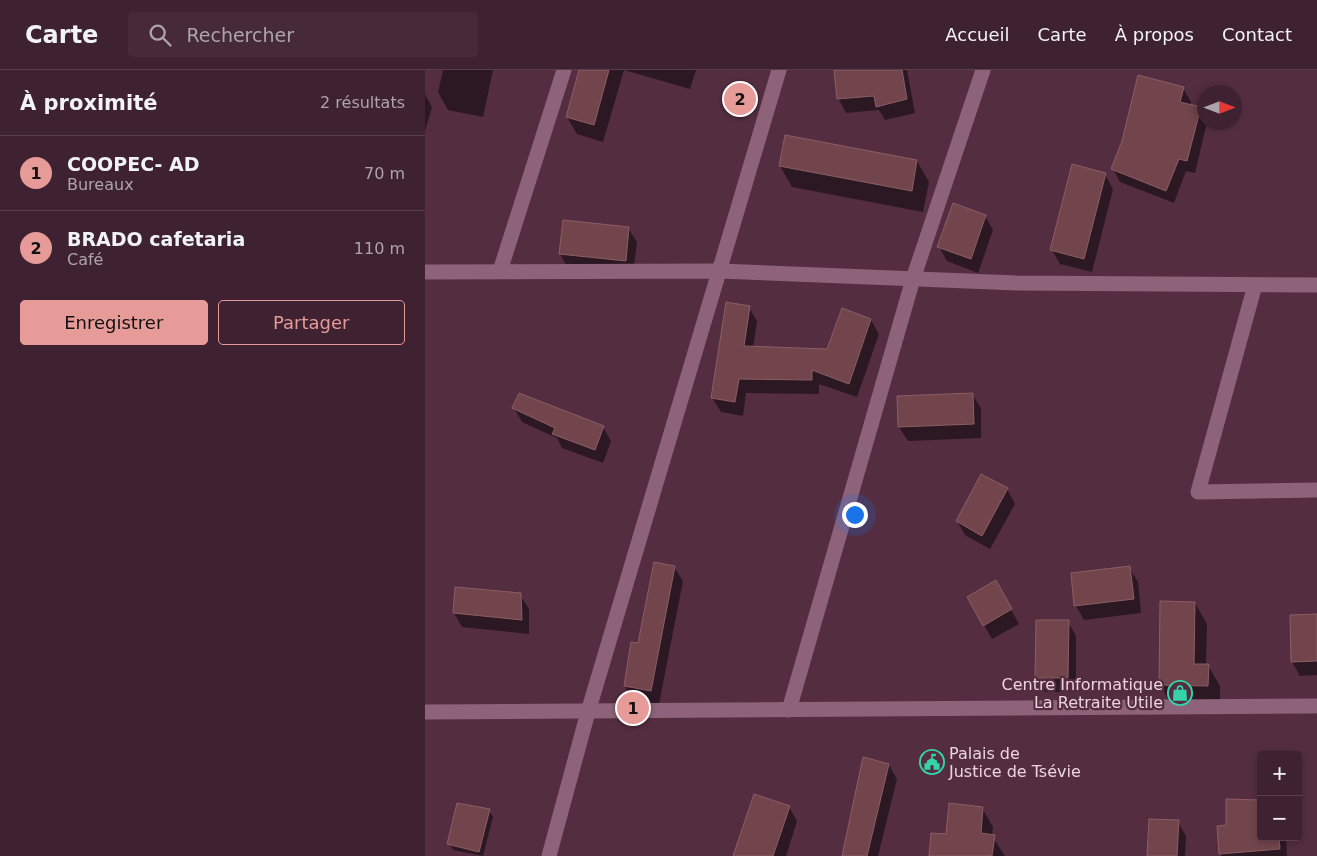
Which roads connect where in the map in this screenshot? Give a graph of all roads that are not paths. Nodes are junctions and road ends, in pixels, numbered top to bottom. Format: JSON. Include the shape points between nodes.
{"nodes":[{"id":1,"x":564,"y":70,"type":"edge"},
{"id":2,"x":779,"y":70,"type":"edge"},
{"id":3,"x":983,"y":70,"type":"edge"},
{"id":4,"x":719,"y":271,"type":"junction"},
{"id":5,"x":425,"y":272,"type":"edge"},
{"id":6,"x":500,"y":272,"type":"junction"},
{"id":7,"x":913,"y":279,"type":"junction"},
{"id":8,"x":1255,"y":285,"type":"junction"},
{"id":9,"x":1317,"y":285,"type":"edge"},
{"id":10,"x":1317,"y":490,"type":"edge"},
{"id":11,"x":1317,"y":706,"type":"edge"},
{"id":12,"x":789,"y":710,"type":"junction"},
{"id":13,"x":425,"y":712,"type":"edge"},
{"id":14,"x":588,"y":712,"type":"junction"},
{"id":15,"x":549,"y":856,"type":"edge"}],
"edges":[{"from":1,"to":6,"type":"street"},
{"from":2,"to":4,"type":"street"},
{"from":3,"to":7,"type":"street"},
{"from":4,"to":6,"type":"street"},
{"from":4,"to":7,"type":"street"},
{"from":4,"to":14,"type":"street"},
{"from":5,"to":6,"type":"street"},
{"from":7,"to":8,"type":"street"},
{"from":7,"to":12,"type":"street"},
{"from":8,"to":9,"type":"street"},
{"from":8,"to":10,"type":"street","via":[[1197,492]]},
{"from":11,"to":12,"type":"street"},
{"from":12,"to":14,"type":"street"},
{"from":13,"to":14,"type":"street"},
{"from":14,"to":15,"type":"street"}]}
